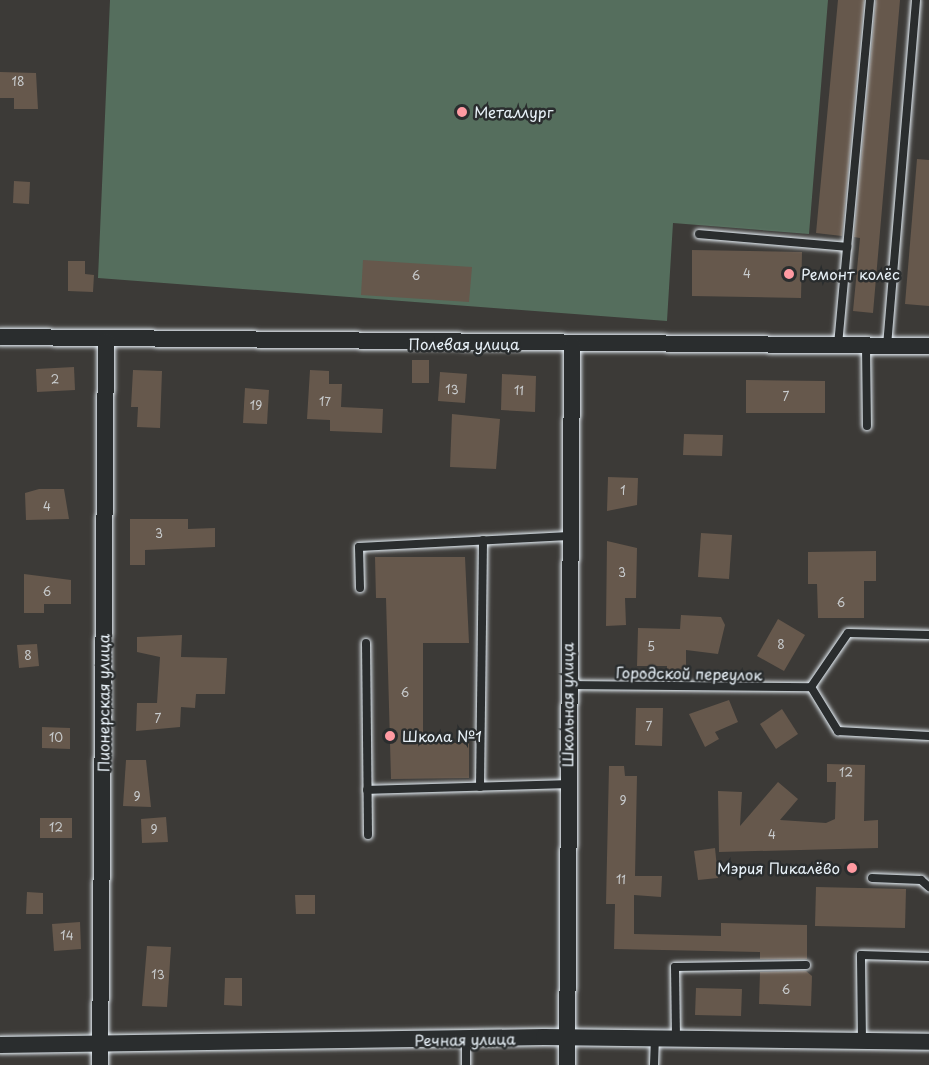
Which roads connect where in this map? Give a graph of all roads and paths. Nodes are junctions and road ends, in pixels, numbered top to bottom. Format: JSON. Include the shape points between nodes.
{"nodes":[{"id":1,"x":870,"y":0,"type":"edge"},
{"id":2,"x":916,"y":0,"type":"edge"},
{"id":3,"x":699,"y":234,"type":"dead end"},
{"id":4,"x":847,"y":247,"type":"junction"},
{"id":5,"x":0,"y":337,"type":"edge"},
{"id":6,"x":106,"y":341,"type":"junction"},
{"id":7,"x":572,"y":345,"type":"junction"},
{"id":8,"x":838,"y":345,"type":"junction"},
{"id":9,"x":866,"y":346,"type":"junction"},
{"id":10,"x":888,"y":346,"type":"junction"},
{"id":11,"x":929,"y":346,"type":"edge"},
{"id":12,"x":867,"y":426,"type":"dead end"},
{"id":13,"x":569,"y":536,"type":"junction"},
{"id":14,"x":483,"y":540,"type":"junction"},
{"id":15,"x":360,"y":588,"type":"dead end"},
{"id":16,"x":929,"y":635,"type":"edge"},
{"id":17,"x":366,"y":643,"type":"dead end"},
{"id":18,"x":566,"y":685,"type":"junction"},
{"id":19,"x":811,"y":687,"type":"junction"},
{"id":20,"x":929,"y":735,"type":"edge"},
{"id":21,"x":567,"y":784,"type":"junction"},
{"id":22,"x":480,"y":787,"type":"junction"},
{"id":23,"x":368,"y":790,"type":"junction"},
{"id":24,"x":368,"y":835,"type":"dead end"},
{"id":25,"x":872,"y":878,"type":"dead end"},
{"id":26,"x":929,"y":887,"type":"edge"},
{"id":27,"x":929,"y":957,"type":"edge"},
{"id":28,"x":806,"y":965,"type":"dead end"},
{"id":29,"x":567,"y":1037,"type":"junction"},
{"id":30,"x":654,"y":1037,"type":"junction"},
{"id":31,"x":676,"y":1038,"type":"junction"},
{"id":32,"x":466,"y":1040,"type":"junction"},
{"id":33,"x":862,"y":1041,"type":"junction"},
{"id":34,"x":929,"y":1042,"type":"edge"},
{"id":35,"x":100,"y":1043,"type":"junction"},
{"id":36,"x":0,"y":1045,"type":"edge"},
{"id":37,"x":100,"y":1065,"type":"edge"},
{"id":38,"x":466,"y":1065,"type":"edge"},
{"id":39,"x":567,"y":1065,"type":"edge"},
{"id":40,"x":654,"y":1065,"type":"edge"}],
"edges":[{"from":1,"to":4,"type":"lane"},
{"from":2,"to":10,"type":"lane"},
{"from":3,"to":4,"type":"lane"},
{"from":4,"to":8,"type":"lane"},
{"from":5,"to":6,"type":"street","name":"Полевая улица"},
{"from":6,"to":7,"type":"street","name":"Полевая улица"},
{"from":6,"to":35,"type":"street","name":"Пионерская улица"},
{"from":7,"to":8,"type":"street","name":"Полевая улица"},
{"from":7,"to":13,"type":"street","name":"Школьная улица"},
{"from":8,"to":9,"type":"street","name":"Полевая улица"},
{"from":9,"to":10,"type":"street","name":"Полевая улица"},
{"from":9,"to":12,"type":"lane"},
{"from":10,"to":11,"type":"street","name":"Полевая улица"},
{"from":13,"to":14,"type":"lane"},
{"from":13,"to":18,"type":"street","name":"Школьная улица"},
{"from":14,"to":15,"type":"lane","via":[[360,547]]},
{"from":14,"to":22,"type":"lane"},
{"from":16,"to":19,"type":"lane","via":[[848,633]]},
{"from":17,"to":23,"type":"lane"},
{"from":18,"to":19,"type":"lane","name":"Городской переулок"},
{"from":18,"to":21,"type":"street","name":"Школьная улица"},
{"from":19,"to":20,"type":"lane","via":[[838,731]]},
{"from":21,"to":22,"type":"lane"},
{"from":21,"to":29,"type":"street","name":"Школьная улица"},
{"from":22,"to":23,"type":"lane"},
{"from":23,"to":24,"type":"lane"},
{"from":25,"to":26,"type":"lane","via":[[921,880]]},
{"from":27,"to":33,"type":"lane","via":[[861,955]]},
{"from":28,"to":31,"type":"lane","via":[[675,967]]},
{"from":29,"to":30,"type":"street","name":"Речная улица"},
{"from":29,"to":32,"type":"street","name":"Речная улица"},
{"from":29,"to":39,"type":"street","name":"Школьная улица"},
{"from":30,"to":31,"type":"street","name":"Речная улица"},
{"from":30,"to":40,"type":"lane"},
{"from":31,"to":33,"type":"street","name":"Речная улица"},
{"from":32,"to":35,"type":"street","name":"Речная улица"},
{"from":32,"to":38,"type":"lane"},
{"from":33,"to":34,"type":"street","name":"Речная улица"},
{"from":35,"to":36,"type":"street","name":"Речная улица"},
{"from":35,"to":37,"type":"street","name":"Пионерская улица"}]}
